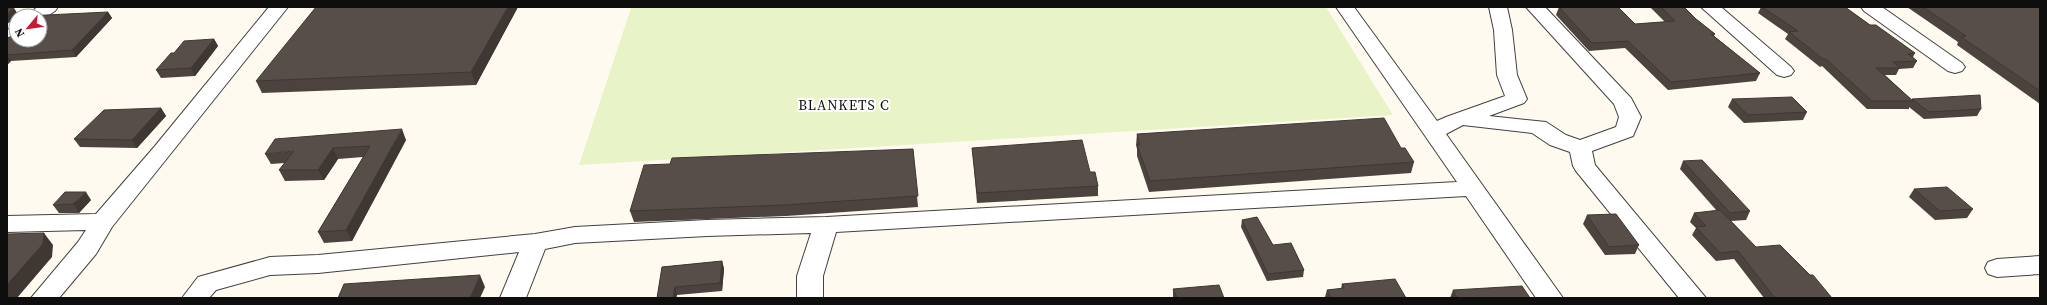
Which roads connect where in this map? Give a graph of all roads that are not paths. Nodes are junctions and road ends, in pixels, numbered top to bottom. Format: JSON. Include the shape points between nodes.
{"nodes":[{"id":1,"x":279,"y":7,"type":"edge"},
{"id":2,"x":1345,"y":7,"type":"edge"},
{"id":3,"x":1498,"y":7,"type":"edge"},
{"id":4,"x":1535,"y":7,"type":"edge"},
{"id":5,"x":1710,"y":7,"type":"edge"},
{"id":6,"x":1870,"y":7,"type":"edge"},
{"id":7,"x":1955,"y":67,"type":"dead end"},
{"id":8,"x":1784,"y":72,"type":"dead end"},
{"id":9,"x":1462,"y":119,"type":"junction"},
{"id":10,"x":1435,"y":131,"type":"junction"},
{"id":11,"x":1580,"y":148,"type":"junction"},
{"id":12,"x":1472,"y":188,"type":"junction"},
{"id":13,"x":103,"y":222,"type":"junction"},
{"id":14,"x":7,"y":224,"type":"edge"},
{"id":15,"x":826,"y":225,"type":"junction"},
{"id":16,"x":535,"y":242,"type":"junction"},
{"id":17,"x":2040,"y":265,"type":"edge"},
{"id":18,"x":1997,"y":268,"type":"dead end"},
{"id":19,"x":44,"y":298,"type":"edge"},
{"id":20,"x":195,"y":298,"type":"edge"},
{"id":21,"x":513,"y":298,"type":"edge"},
{"id":22,"x":810,"y":298,"type":"edge"},
{"id":23,"x":1550,"y":298,"type":"edge"},
{"id":24,"x":1693,"y":298,"type":"edge"}],
"edges":[{"from":1,"to":13,"type":"street"},
{"from":2,"to":10,"type":"street"},
{"from":3,"to":9,"type":"street","via":[[1507,75],[1517,99]]},
{"from":4,"to":11,"type":"street","via":[[1624,102],[1630,117],[1625,131]]},
{"from":5,"to":8,"type":"street"},
{"from":6,"to":7,"type":"street"},
{"from":9,"to":10,"type":"street"},
{"from":9,"to":11,"type":"street","via":[[1538,127],[1558,140]]},
{"from":10,"to":12,"type":"street"},
{"from":11,"to":24,"type":"street","via":[[1584,166]]},
{"from":12,"to":15,"type":"street"},
{"from":12,"to":23,"type":"street"},
{"from":13,"to":14,"type":"street"},
{"from":13,"to":19,"type":"street","via":[[87,248]]},
{"from":15,"to":16,"type":"street","via":[[575,235]]},
{"from":15,"to":22,"type":"street","via":[[810,276]]},
{"from":16,"to":20,"type":"street","via":[[318,264],[270,266],[207,283]]},
{"from":16,"to":21,"type":"street"},
{"from":17,"to":18,"type":"street"}]}
